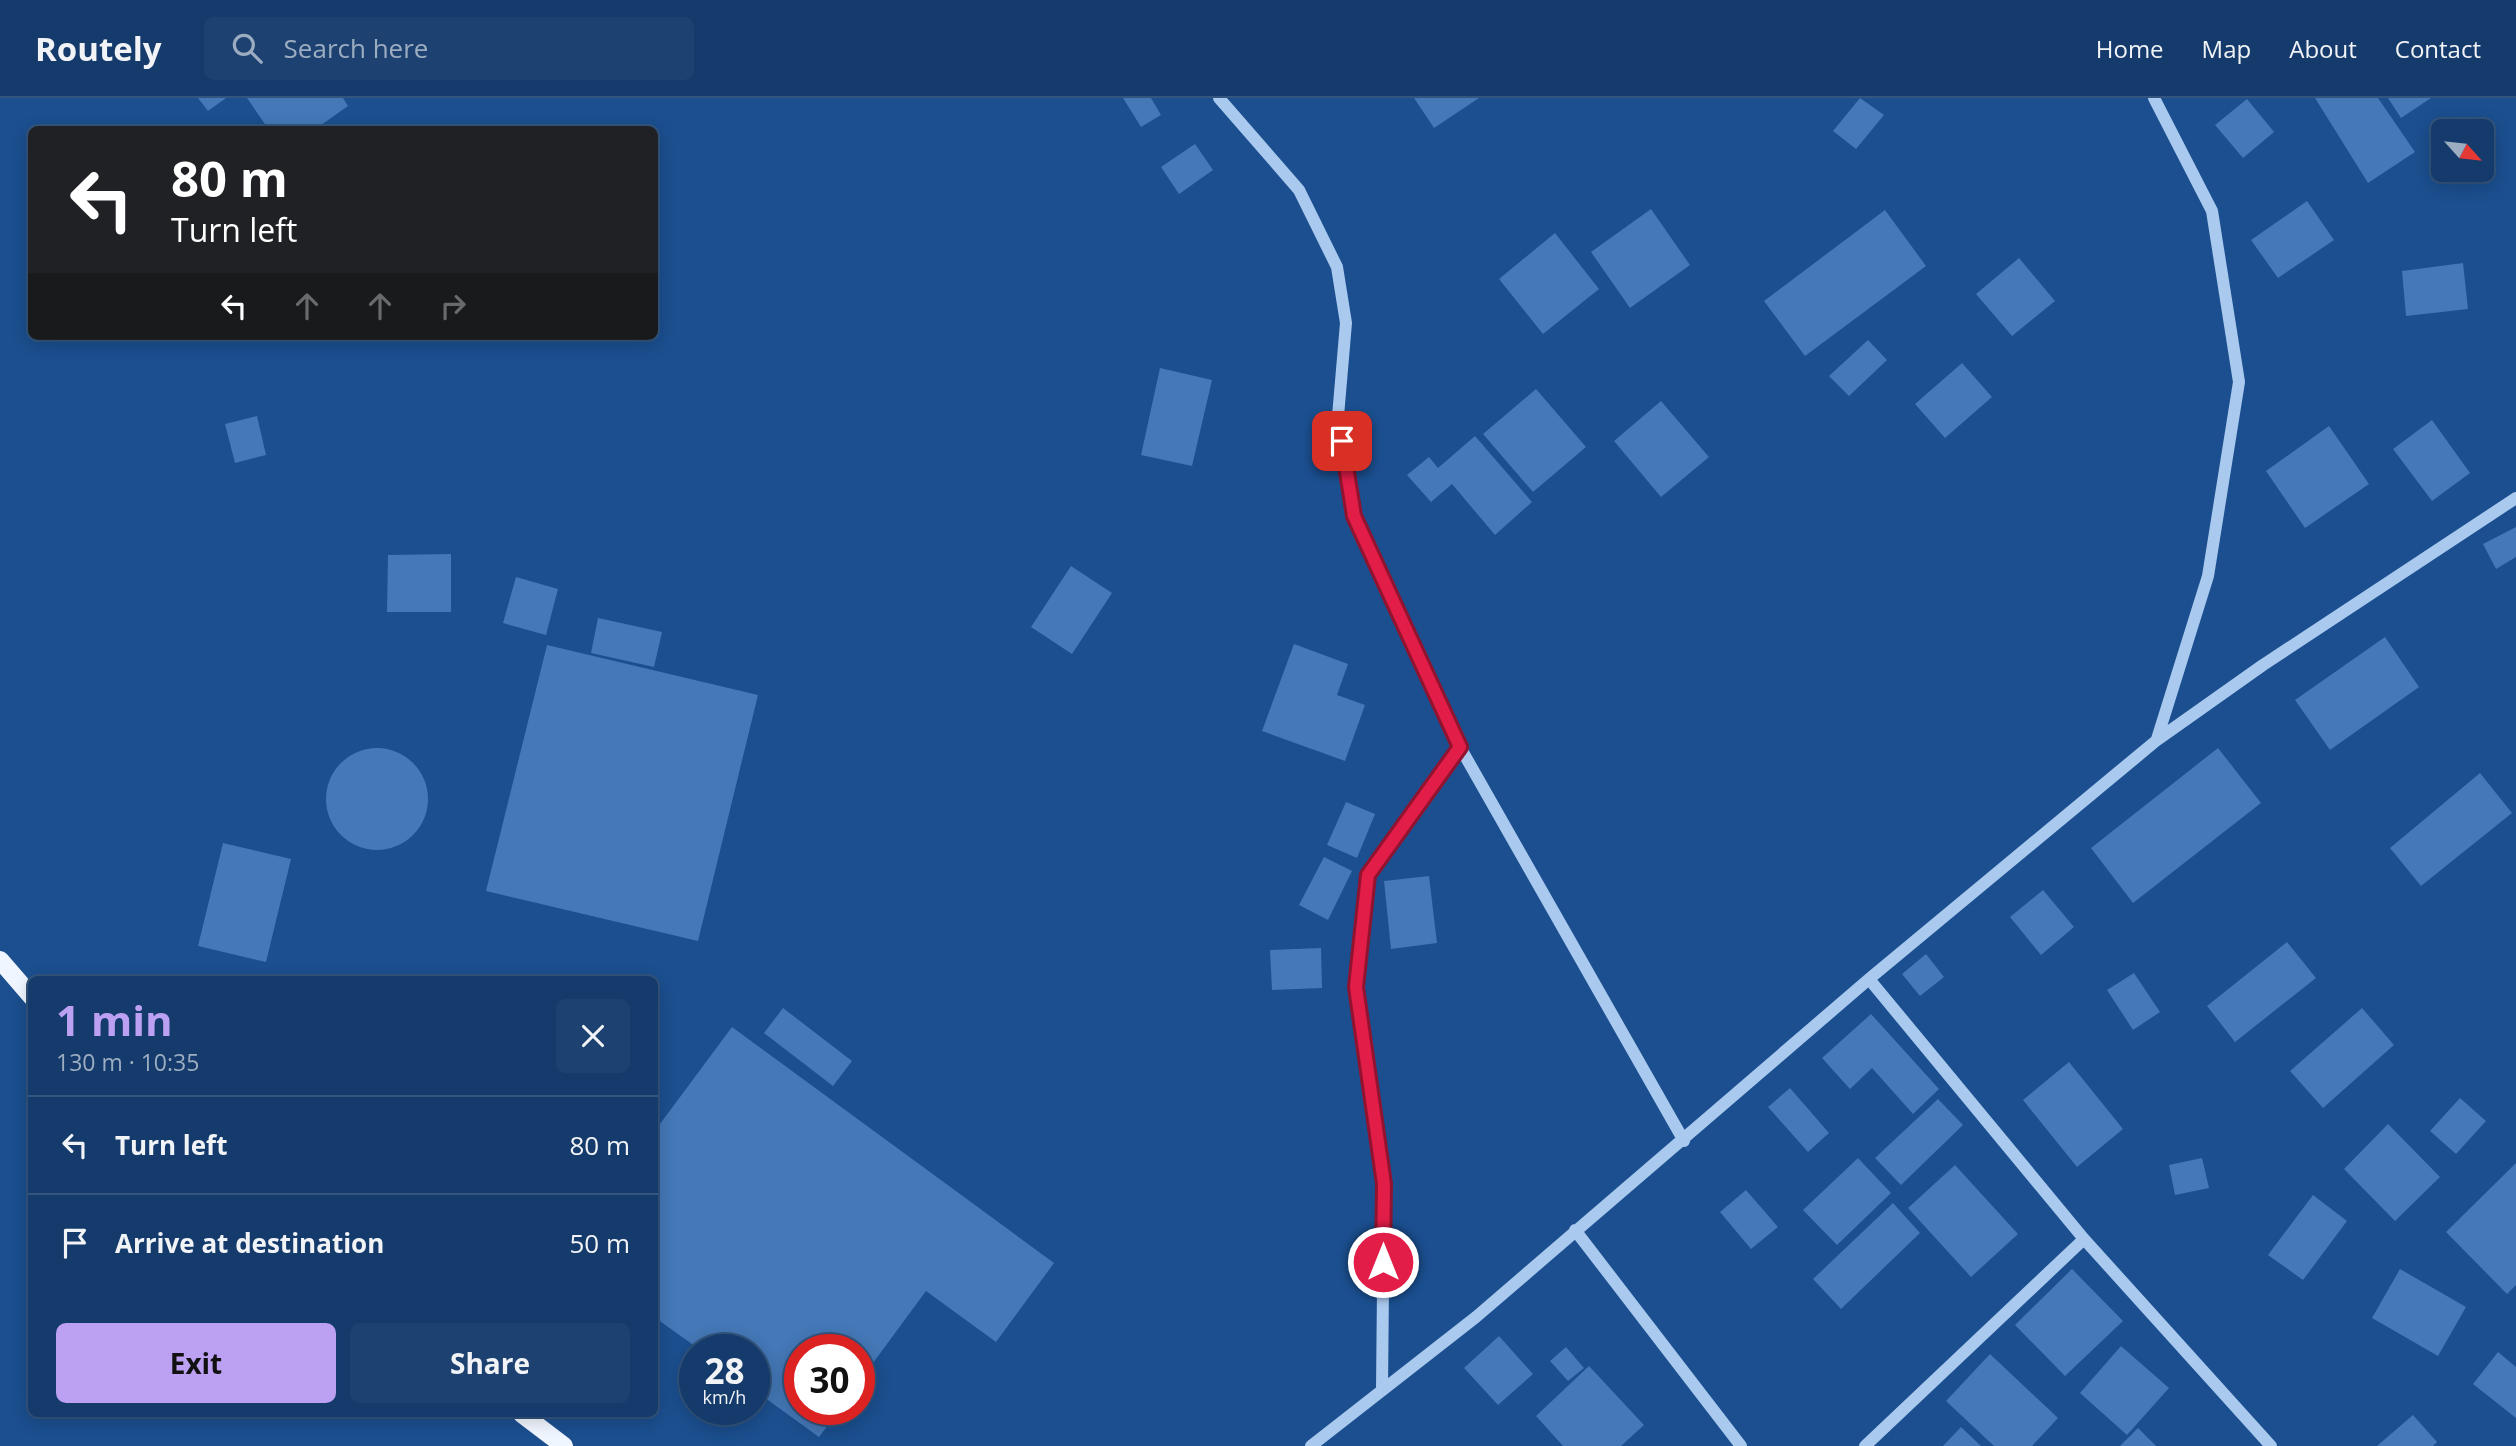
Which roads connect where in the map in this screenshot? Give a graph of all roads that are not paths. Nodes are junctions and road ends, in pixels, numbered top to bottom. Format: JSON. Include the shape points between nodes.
{"nodes":[{"id":1,"x":1219,"y":98,"type":"edge"},
{"id":2,"x":2154,"y":98,"type":"edge"},
{"id":3,"x":2516,"y":498,"type":"edge"},
{"id":4,"x":2157,"y":740,"type":"junction"},
{"id":5,"x":1460,"y":747,"type":"junction"},
{"id":6,"x":0,"y":960,"type":"edge"},
{"id":7,"x":1869,"y":979,"type":"junction"},
{"id":8,"x":28,"y":992,"type":"edge"},
{"id":9,"x":1684,"y":1141,"type":"junction"},
{"id":10,"x":1575,"y":1230,"type":"junction"},
{"id":11,"x":2084,"y":1239,"type":"junction"},
{"id":12,"x":1382,"y":1390,"type":"junction"},
{"id":13,"x":526,"y":1417,"type":"edge"},
{"id":14,"x":564,"y":1446,"type":"edge"},
{"id":15,"x":1311,"y":1446,"type":"edge"},
{"id":16,"x":1741,"y":1446,"type":"edge"},
{"id":17,"x":1864,"y":1446,"type":"edge"},
{"id":18,"x":2271,"y":1446,"type":"edge"}],
"edges":[{"from":1,"to":5,"type":"street","via":[[1299,190],[1337,267],[1346,323],[1338,416],[1354,516]]},
{"from":2,"to":4,"type":"street","via":[[2212,211],[2239,382],[2208,576]]},
{"from":3,"to":4,"type":"street"},
{"from":4,"to":7,"type":"street"},
{"from":5,"to":9,"type":"street"},
{"from":5,"to":12,"type":"street","via":[[1368,875],[1356,987],[1384,1184]]},
{"from":6,"to":8,"type":"main road"},
{"from":7,"to":9,"type":"street"},
{"from":7,"to":11,"type":"street"},
{"from":9,"to":10,"type":"street"},
{"from":10,"to":12,"type":"street","via":[[1476,1317]]},
{"from":10,"to":16,"type":"street"},
{"from":11,"to":17,"type":"street"},
{"from":11,"to":18,"type":"street"},
{"from":12,"to":15,"type":"street"},
{"from":13,"to":14,"type":"main road"}]}
